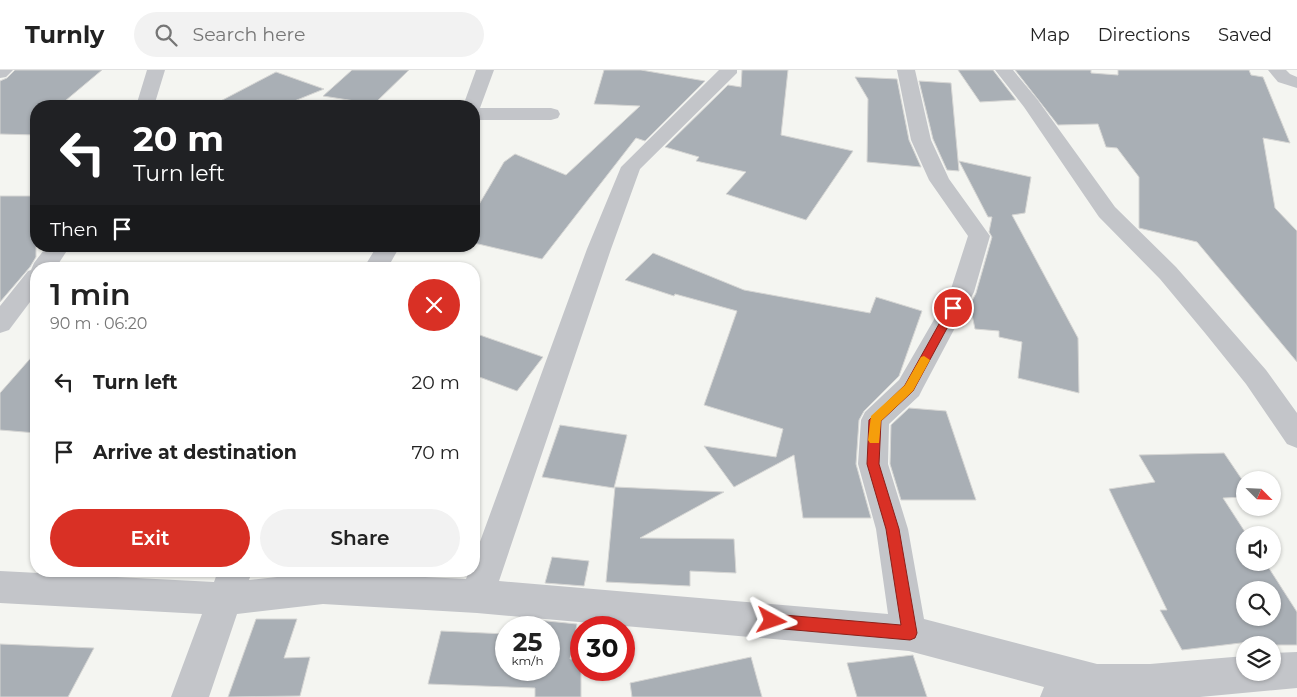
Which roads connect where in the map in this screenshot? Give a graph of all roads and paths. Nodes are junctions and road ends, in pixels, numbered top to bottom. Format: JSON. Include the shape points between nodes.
{"nodes":[{"id":1,"x":4,"y":70,"type":"edge"},
{"id":2,"x":156,"y":70,"type":"edge"},
{"id":3,"x":485,"y":70,"type":"edge"},
{"id":4,"x":728,"y":70,"type":"edge"},
{"id":5,"x":906,"y":70,"type":"edge"},
{"id":6,"x":1004,"y":70,"type":"edge"},
{"id":7,"x":1277,"y":70,"type":"edge"},
{"id":8,"x":0,"y":73,"type":"edge"},
{"id":9,"x":1297,"y":83,"type":"edge"},
{"id":10,"x":147,"y":100,"type":"edge"},
{"id":11,"x":474,"y":100,"type":"edge"},
{"id":12,"x":480,"y":114,"type":"edge"},
{"id":13,"x":551,"y":114,"type":"dead end"},
{"id":14,"x":30,"y":285,"type":"edge"},
{"id":15,"x":0,"y":324,"type":"edge"},
{"id":16,"x":1297,"y":436,"type":"edge"},
{"id":17,"x":230,"y":585,"type":"edge"},
{"id":18,"x":0,"y":587,"type":"edge"},
{"id":19,"x":477,"y":596,"type":"junction"},
{"id":20,"x":910,"y":633,"type":"junction"},
{"id":21,"x":1297,"y":670,"type":"edge"},
{"id":22,"x":1281,"y":671,"type":"edge"},
{"id":23,"x":1236,"y":677,"type":"edge"},
{"id":24,"x":1097,"y":684,"type":"junction"},
{"id":25,"x":1154,"y":690,"type":"edge"},
{"id":26,"x":190,"y":697,"type":"edge"},
{"id":27,"x":1059,"y":697,"type":"edge"}],
"edges":[{"from":1,"to":8,"type":"street"},
{"from":2,"to":10,"type":"street"},
{"from":3,"to":11,"type":"street"},
{"from":4,"to":19,"type":"street","via":[[631,167]]},
{"from":5,"to":20,"type":"street","via":[[921,140],[939,180],[979,236],[962,292],[909,388],[875,420],[873,464],[892,529]]},
{"from":6,"to":16,"type":"street","via":[[1107,212],[1168,273],[1214,327],[1256,377]]},
{"from":7,"to":9,"type":"street","via":[[1284,78]]},
{"from":12,"to":13,"type":"street"},
{"from":14,"to":15,"type":"street"},
{"from":17,"to":18,"type":"street"},
{"from":17,"to":19,"type":"street"},
{"from":17,"to":26,"type":"street"},
{"from":19,"to":20,"type":"street"},
{"from":20,"to":24,"type":"street"},
{"from":21,"to":22,"type":"street"},
{"from":23,"to":25,"type":"street"},
{"from":24,"to":25,"type":"street"},
{"from":24,"to":27,"type":"street"}]}
